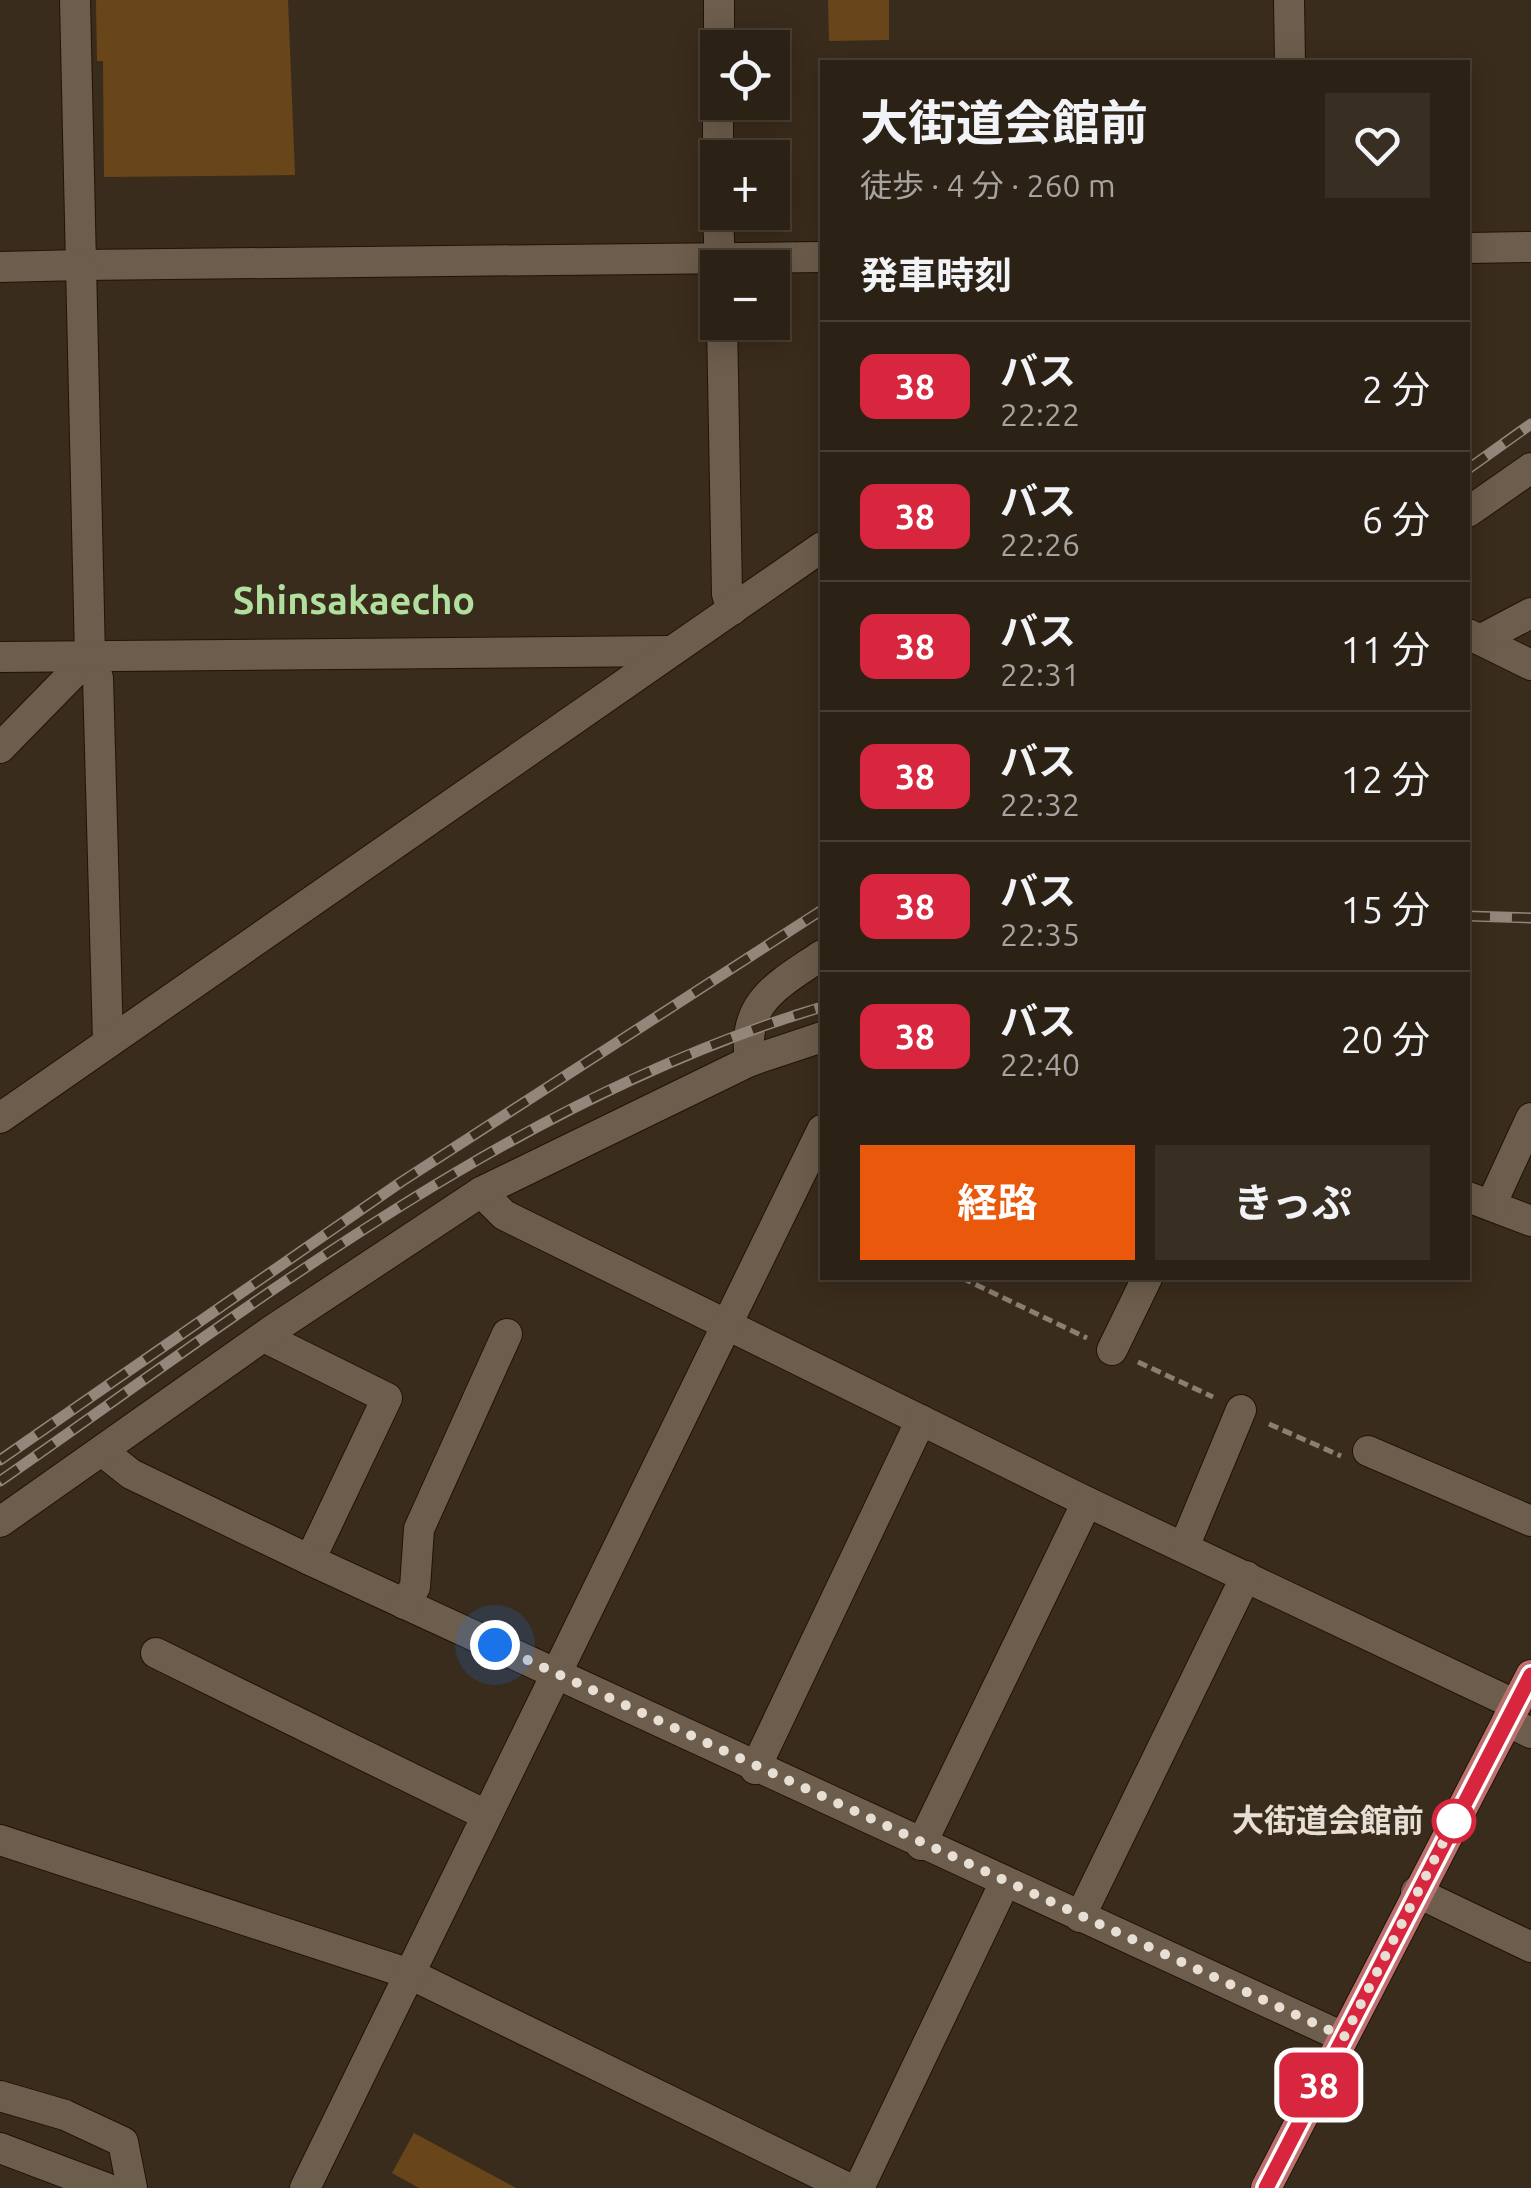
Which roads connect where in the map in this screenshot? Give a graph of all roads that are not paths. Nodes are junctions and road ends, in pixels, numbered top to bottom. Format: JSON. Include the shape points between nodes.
{"nodes":[{"id":1,"x":75,"y":0,"type":"edge"},
{"id":2,"x":719,"y":0,"type":"edge"},
{"id":3,"x":1289,"y":0,"type":"edge"},
{"id":4,"x":718,"y":30,"type":"edge"},
{"id":5,"x":1290,"y":60,"type":"edge"},
{"id":6,"x":1531,"y":247,"type":"edge"},
{"id":7,"x":1470,"y":248,"type":"edge"},
{"id":8,"x":820,"y":257,"type":"edge"},
{"id":9,"x":790,"y":259,"type":"edge"},
{"id":10,"x":700,"y":263,"type":"edge"},
{"id":11,"x":81,"y":265,"type":"junction"},
{"id":12,"x":0,"y":267,"type":"edge"},
{"id":13,"x":722,"y":340,"type":"edge"},
{"id":14,"x":1531,"y":468,"type":"edge"},
{"id":15,"x":1470,"y":511,"type":"edge"},
{"id":16,"x":820,"y":548,"type":"edge"},
{"id":17,"x":732,"y":610,"type":"junction"},
{"id":18,"x":1531,"y":612,"type":"edge"},
{"id":19,"x":1474,"y":637,"type":"edge"},
{"id":20,"x":670,"y":651,"type":"junction"},
{"id":21,"x":90,"y":656,"type":"junction"},
{"id":22,"x":0,"y":658,"type":"edge"},
{"id":23,"x":1531,"y":665,"type":"edge"},
{"id":24,"x":0,"y":748,"type":"edge"},
{"id":25,"x":820,"y":956,"type":"edge"},
{"id":26,"x":820,"y":1038,"type":"edge"},
{"id":27,"x":108,"y":1041,"type":"junction"},
{"id":28,"x":750,"y":1060,"type":"junction"},
{"id":29,"x":0,"y":1118,"type":"edge"},
{"id":30,"x":1531,"y":1118,"type":"edge"},
{"id":31,"x":820,"y":1137,"type":"edge"},
{"id":32,"x":481,"y":1192,"type":"junction"},
{"id":33,"x":1480,"y":1201,"type":"edge"},
{"id":34,"x":1531,"y":1221,"type":"edge"},
{"id":35,"x":1147,"y":1280,"type":"edge"},
{"id":36,"x":726,"y":1324,"type":"junction"},
{"id":37,"x":507,"y":1334,"type":"dead end"},
{"id":38,"x":264,"y":1337,"type":"junction"},
{"id":39,"x":1112,"y":1350,"type":"dead end"},
{"id":40,"x":1241,"y":1410,"type":"dead end"},
{"id":41,"x":921,"y":1420,"type":"junction"},
{"id":42,"x":102,"y":1450,"type":"junction"},
{"id":43,"x":1368,"y":1451,"type":"dead end"},
{"id":44,"x":1087,"y":1502,"type":"junction"},
{"id":45,"x":1531,"y":1521,"type":"edge"},
{"id":46,"x":0,"y":1522,"type":"edge"},
{"id":47,"x":1184,"y":1548,"type":"junction"},
{"id":48,"x":310,"y":1560,"type":"junction"},
{"id":49,"x":1246,"y":1576,"type":"junction"},
{"id":50,"x":404,"y":1604,"type":"junction"},
{"id":51,"x":156,"y":1653,"type":"dead end"},
{"id":52,"x":556,"y":1673,"type":"junction"},
{"id":53,"x":1531,"y":1675,"type":"edge"},
{"id":54,"x":1518,"y":1720,"type":"edge"},
{"id":55,"x":755,"y":1769,"type":"junction"},
{"id":56,"x":486,"y":1815,"type":"junction"},
{"id":57,"x":0,"y":1840,"type":"edge"},
{"id":58,"x":921,"y":1844,"type":"junction"},
{"id":59,"x":1004,"y":1884,"type":"junction"},
{"id":60,"x":1416,"y":1892,"type":"junction"},
{"id":61,"x":1080,"y":1917,"type":"junction"},
{"id":62,"x":1531,"y":1947,"type":"edge"},
{"id":63,"x":410,"y":1974,"type":"junction"},
{"id":64,"x":1344,"y":2037,"type":"junction"},
{"id":65,"x":0,"y":2096,"type":"edge"},
{"id":66,"x":0,"y":2148,"type":"edge"},
{"id":67,"x":106,"y":2188,"type":"edge"},
{"id":68,"x":132,"y":2188,"type":"edge"},
{"id":69,"x":305,"y":2188,"type":"edge"},
{"id":70,"x":848,"y":2188,"type":"edge"},
{"id":71,"x":860,"y":2188,"type":"edge"},
{"id":72,"x":1266,"y":2188,"type":"edge"}],
"edges":[{"from":1,"to":11,"type":"street"},
{"from":2,"to":4,"type":"street"},
{"from":3,"to":5,"type":"street"},
{"from":6,"to":7,"type":"street"},
{"from":8,"to":9,"type":"street"},
{"from":10,"to":11,"type":"street"},
{"from":11,"to":12,"type":"street"},
{"from":11,"to":21,"type":"street"},
{"from":13,"to":17,"type":"street"},
{"from":14,"to":15,"type":"street"},
{"from":16,"to":17,"type":"street"},
{"from":17,"to":20,"type":"street"},
{"from":18,"to":19,"type":"street"},
{"from":19,"to":23,"type":"street"},
{"from":20,"to":21,"type":"street"},
{"from":20,"to":27,"type":"street"},
{"from":21,"to":22,"type":"street"},
{"from":21,"to":24,"type":"street"},
{"from":21,"to":27,"type":"street","via":[[98,678]]},
{"from":25,"to":28,"type":"street","via":[[763,996],[750,1031]]},
{"from":26,"to":28,"type":"street"},
{"from":27,"to":29,"type":"street"},
{"from":28,"to":32,"type":"street"},
{"from":30,"to":33,"type":"street"},
{"from":31,"to":36,"type":"street"},
{"from":32,"to":36,"type":"street","via":[[504,1216]]},
{"from":32,"to":38,"type":"street"},
{"from":33,"to":34,"type":"street"},
{"from":35,"to":39,"type":"street"},
{"from":36,"to":41,"type":"street"},
{"from":36,"to":52,"type":"street"},
{"from":37,"to":50,"type":"street","via":[[419,1529],[415,1588]]},
{"from":38,"to":42,"type":"street"},
{"from":38,"to":48,"type":"street","via":[[387,1398]]},
{"from":40,"to":47,"type":"street"},
{"from":41,"to":44,"type":"street"},
{"from":41,"to":55,"type":"street"},
{"from":42,"to":46,"type":"street"},
{"from":42,"to":48,"type":"street","via":[[131,1474]]},
{"from":43,"to":45,"type":"street"},
{"from":44,"to":47,"type":"street"},
{"from":44,"to":58,"type":"street"},
{"from":47,"to":49,"type":"street"},
{"from":48,"to":50,"type":"street"},
{"from":49,"to":54,"type":"street"},
{"from":49,"to":61,"type":"street"},
{"from":50,"to":52,"type":"street"},
{"from":51,"to":56,"type":"street"},
{"from":52,"to":55,"type":"street"},
{"from":52,"to":56,"type":"street"},
{"from":53,"to":54,"type":"main road"},
{"from":54,"to":60,"type":"main road"},
{"from":55,"to":58,"type":"street"},
{"from":56,"to":63,"type":"street"},
{"from":57,"to":63,"type":"street"},
{"from":58,"to":59,"type":"street"},
{"from":59,"to":61,"type":"street"},
{"from":59,"to":71,"type":"street"},
{"from":60,"to":62,"type":"street"},
{"from":60,"to":64,"type":"main road"},
{"from":61,"to":64,"type":"street"},
{"from":63,"to":69,"type":"street"},
{"from":63,"to":70,"type":"street"},
{"from":64,"to":72,"type":"main road"},
{"from":65,"to":68,"type":"street","via":[[123,2142]]},
{"from":66,"to":67,"type":"street"}]}
